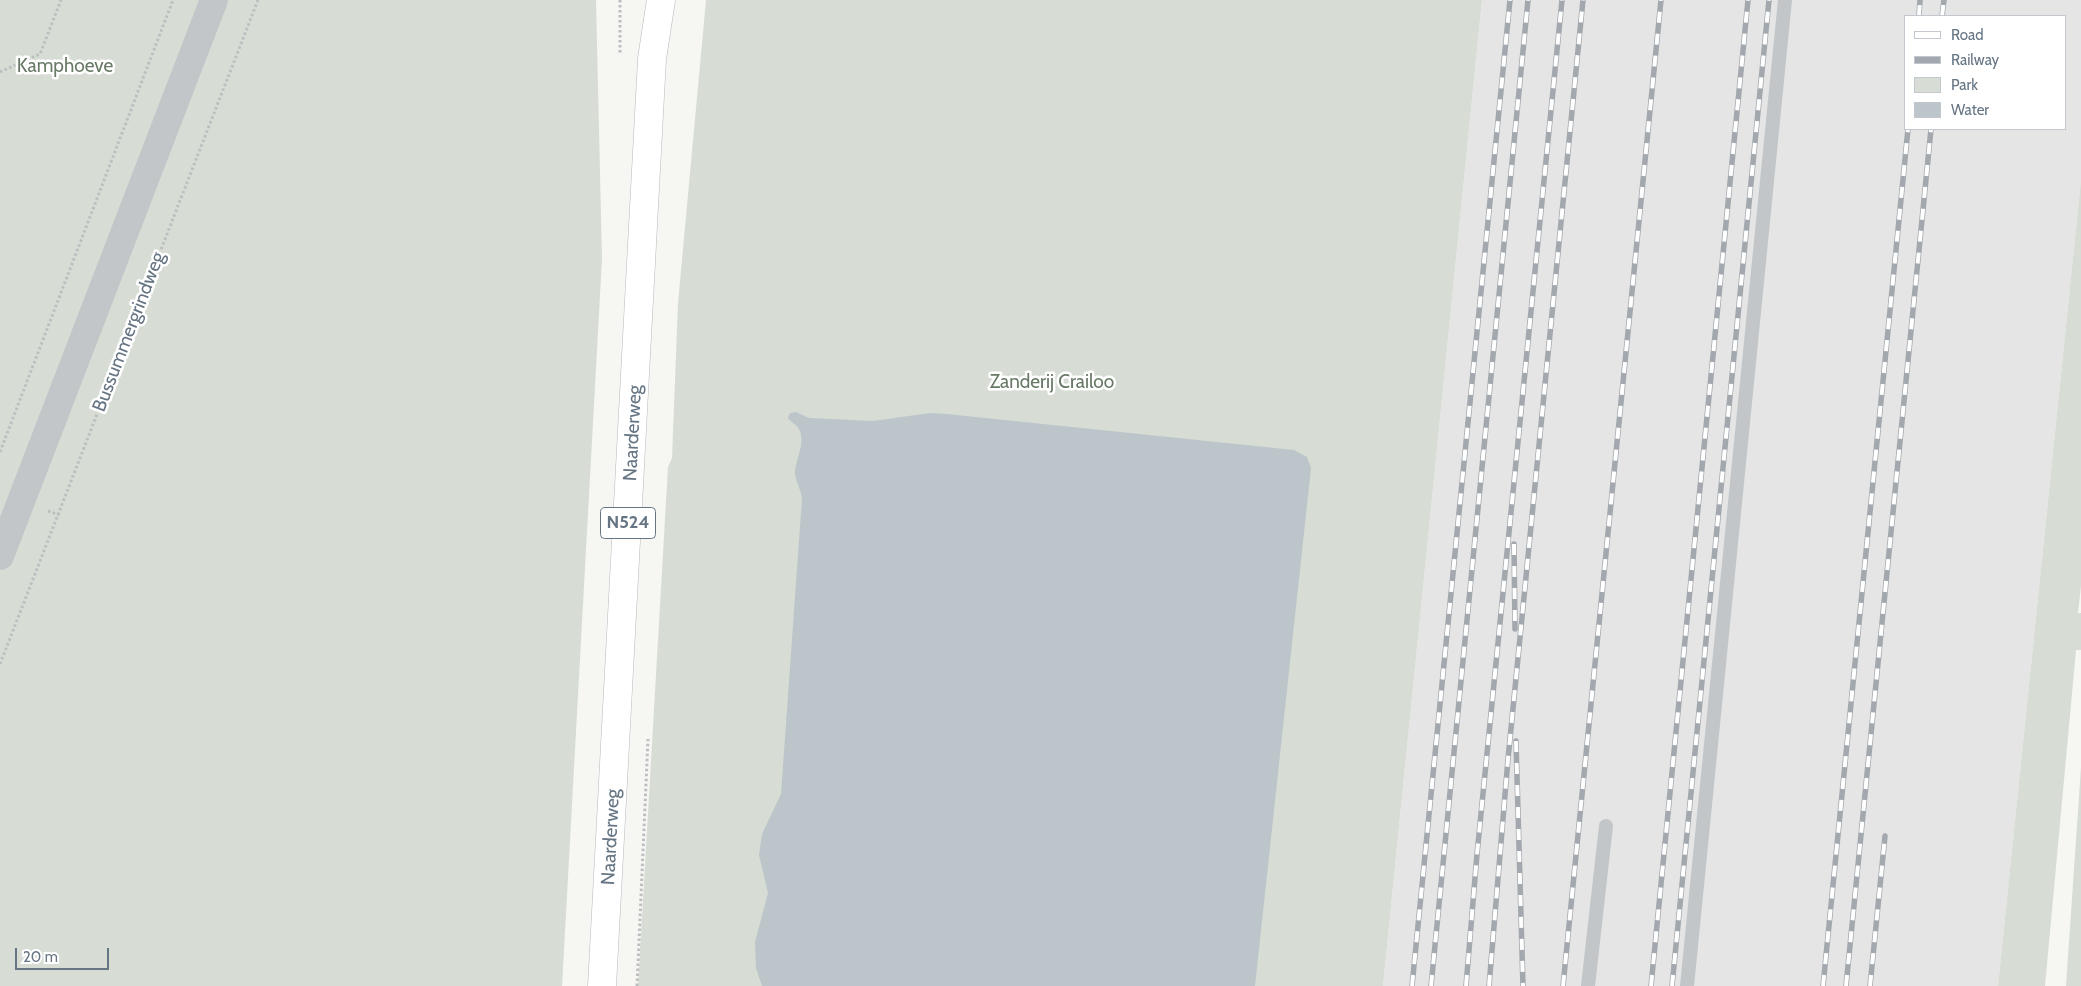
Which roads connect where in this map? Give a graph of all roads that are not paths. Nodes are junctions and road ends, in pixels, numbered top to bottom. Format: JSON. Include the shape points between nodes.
{"nodes":[{"id":1,"x":214,"y":0,"type":"edge"},
{"id":2,"x":649,"y":0,"type":"edge"},
{"id":3,"x":661,"y":0,"type":"edge"},
{"id":4,"x":1785,"y":0,"type":"edge"},
{"id":5,"x":652,"y":59,"type":"junction"},
{"id":6,"x":0,"y":556,"type":"edge"},
{"id":7,"x":1606,"y":826,"type":"dead end"},
{"id":8,"x":602,"y":986,"type":"edge"},
{"id":9,"x":1588,"y":986,"type":"edge"},
{"id":10,"x":1687,"y":986,"type":"edge"}],
"edges":[{"from":1,"to":6,"type":"street"},
{"from":2,"to":5,"type":"main road","name":"Naarderweg","number":"N524"},
{"from":3,"to":5,"type":"main road","name":"Naarderweg","number":"N524"},
{"from":4,"to":10,"type":"lane"},
{"from":5,"to":8,"type":"main road","name":"Naarderweg","number":"N524"},
{"from":7,"to":9,"type":"lane"}]}
